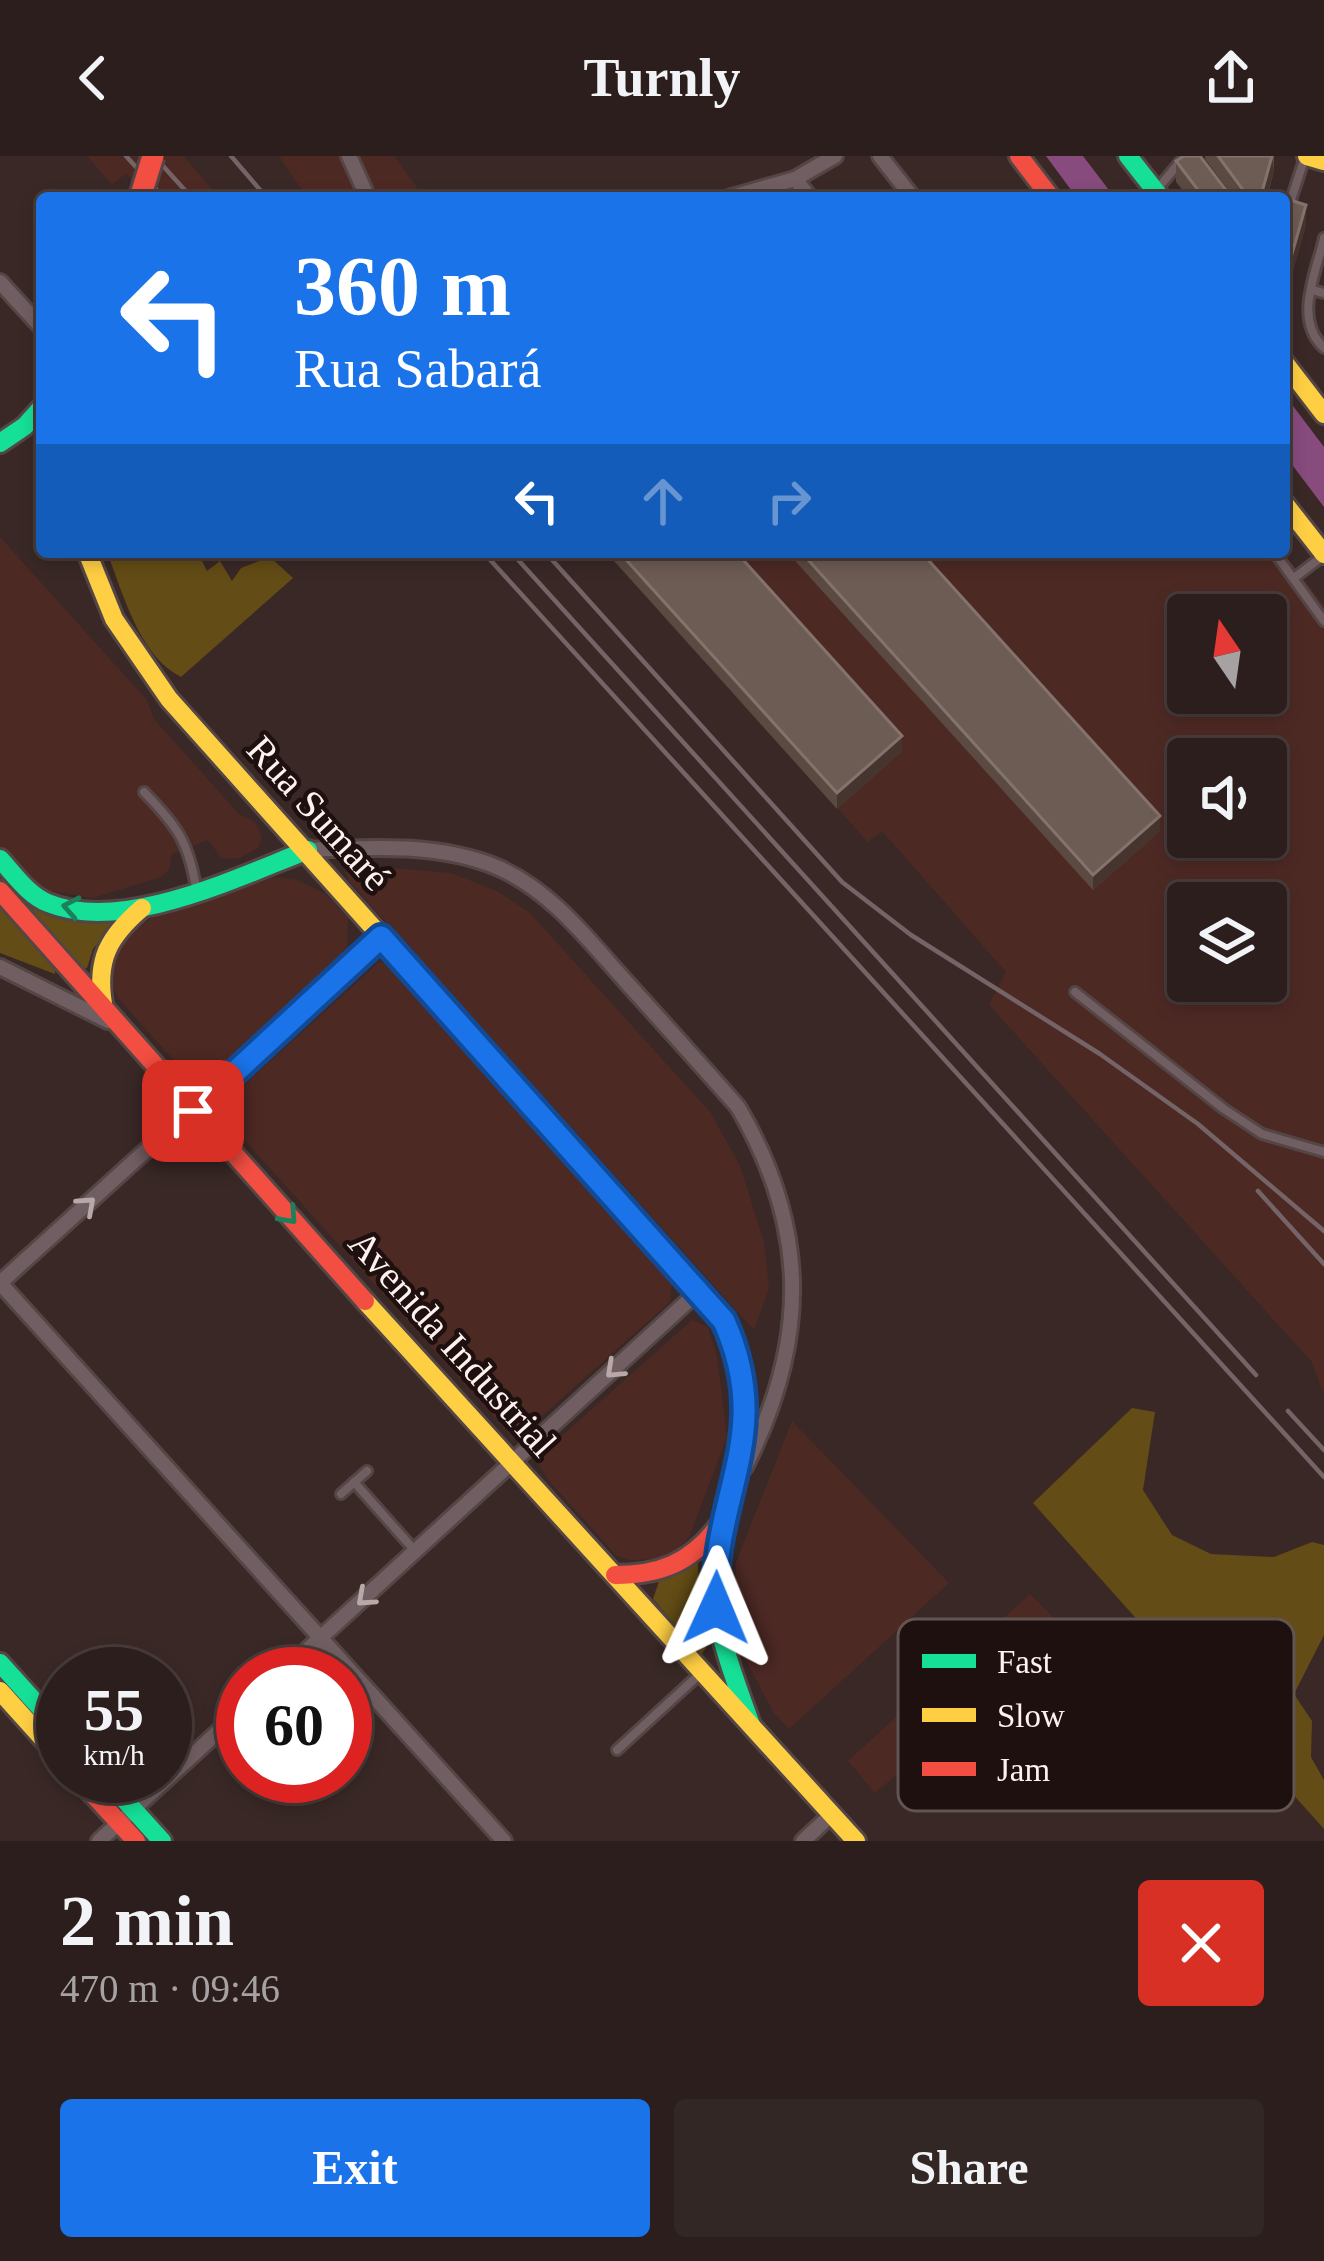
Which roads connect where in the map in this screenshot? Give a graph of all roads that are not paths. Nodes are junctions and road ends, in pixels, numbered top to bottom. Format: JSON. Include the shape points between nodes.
{"nodes":[{"id":1,"x":153,"y":156,"type":"edge"},
{"id":2,"x":349,"y":156,"type":"edge"},
{"id":3,"x":835,"y":156,"type":"edge"},
{"id":4,"x":880,"y":156,"type":"edge"},
{"id":5,"x":1019,"y":156,"type":"edge"},
{"id":6,"x":1128,"y":156,"type":"edge"},
{"id":7,"x":1185,"y":156,"type":"edge"},
{"id":8,"x":1306,"y":156,"type":"edge"},
{"id":9,"x":1324,"y":161,"type":"edge"},
{"id":10,"x":795,"y":179,"type":"junction"},
{"id":11,"x":142,"y":192,"type":"edge"},
{"id":12,"x":365,"y":192,"type":"edge"},
{"id":13,"x":749,"y":192,"type":"edge"},
{"id":14,"x":805,"y":192,"type":"edge"},
{"id":15,"x":909,"y":192,"type":"edge"},
{"id":16,"x":1046,"y":192,"type":"edge"},
{"id":17,"x":1156,"y":192,"type":"edge"},
{"id":18,"x":1160,"y":192,"type":"edge"},
{"id":19,"x":1290,"y":204,"type":"edge"},
{"id":20,"x":1324,"y":238,"type":"edge"},
{"id":21,"x":0,"y":282,"type":"edge"},
{"id":22,"x":1312,"y":290,"type":"junction"},
{"id":23,"x":1324,"y":293,"type":"edge"},
{"id":24,"x":36,"y":321,"type":"edge"},
{"id":25,"x":1324,"y":348,"type":"edge"},
{"id":26,"x":1290,"y":368,"type":"edge"},
{"id":27,"x":1313,"y":389,"type":"edge"},
{"id":28,"x":36,"y":413,"type":"edge"},
{"id":29,"x":1324,"y":414,"type":"edge"},
{"id":30,"x":0,"y":443,"type":"edge"},
{"id":31,"x":1290,"y":510,"type":"edge"},
{"id":32,"x":1324,"y":555,"type":"edge"},
{"id":33,"x":89,"y":558,"type":"edge"},
{"id":34,"x":1279,"y":558,"type":"edge"},
{"id":35,"x":1294,"y":578,"type":"junction"},
{"id":36,"x":1324,"y":621,"type":"edge"},
{"id":37,"x":144,"y":792,"type":"dead end"},
{"id":38,"x":279,"y":822,"type":"junction"},
{"id":39,"x":308,"y":850,"type":"junction"},
{"id":40,"x":0,"y":859,"type":"edge"},
{"id":41,"x":272,"y":864,"type":"junction"},
{"id":42,"x":10,"y":886,"type":"edge"},
{"id":43,"x":337,"y":887,"type":"junction"},
{"id":44,"x":196,"y":889,"type":"junction"},
{"id":45,"x":147,"y":904,"type":"junction"},
{"id":46,"x":381,"y":937,"type":"junction"},
{"id":47,"x":0,"y":968,"type":"edge"},
{"id":48,"x":1075,"y":992,"type":"dead end"},
{"id":49,"x":104,"y":1008,"type":"junction"},
{"id":50,"x":122,"y":1028,"type":"junction"},
{"id":51,"x":193,"y":1111,"type":"junction"},
{"id":52,"x":1324,"y":1152,"type":"edge"},
{"id":53,"x":0,"y":1283,"type":"edge"},
{"id":54,"x":700,"y":1290,"type":"junction"},
{"id":55,"x":782,"y":1375,"type":"junction"},
{"id":56,"x":746,"y":1399,"type":"junction"},
{"id":57,"x":514,"y":1462,"type":"junction"},
{"id":58,"x":367,"y":1471,"type":"dead end"},
{"id":59,"x":354,"y":1482,"type":"junction"},
{"id":60,"x":735,"y":1486,"type":"junction"},
{"id":61,"x":341,"y":1494,"type":"dead end"},
{"id":62,"x":721,"y":1523,"type":"junction"},
{"id":63,"x":416,"y":1552,"type":"junction"},
{"id":64,"x":615,"y":1574,"type":"junction"},
{"id":65,"x":320,"y":1638,"type":"junction"},
{"id":66,"x":310,"y":1647,"type":"edge"},
{"id":67,"x":0,"y":1663,"type":"edge"},
{"id":68,"x":703,"y":1670,"type":"junction"},
{"id":69,"x":0,"y":1691,"type":"edge"},
{"id":70,"x":36,"y":1702,"type":"edge"},
{"id":71,"x":751,"y":1725,"type":"junction"},
{"id":72,"x":36,"y":1731,"type":"edge"},
{"id":73,"x":216,"y":1734,"type":"edge"},
{"id":74,"x":617,"y":1750,"type":"dead end"},
{"id":75,"x":110,"y":1803,"type":"edge"},
{"id":76,"x":119,"y":1803,"type":"edge"},
{"id":77,"x":832,"y":1814,"type":"junction"},
{"id":78,"x":126,"y":1816,"type":"junction"},
{"id":79,"x":99,"y":1841,"type":"edge"},
{"id":80,"x":136,"y":1841,"type":"edge"},
{"id":81,"x":162,"y":1841,"type":"edge"},
{"id":82,"x":504,"y":1841,"type":"edge"},
{"id":83,"x":803,"y":1841,"type":"edge"},
{"id":84,"x":856,"y":1841,"type":"edge"}],
"edges":[{"from":1,"to":11,"type":"main road","bridge":true},
{"from":2,"to":12,"type":"street"},
{"from":3,"to":10,"type":"street"},
{"from":4,"to":15,"type":"street"},
{"from":5,"to":16,"type":"main road"},
{"from":6,"to":17,"type":"main road"},
{"from":7,"to":18,"type":"lane"},
{"from":8,"to":9,"type":"main road"},
{"from":8,"to":19,"type":"lane"},
{"from":10,"to":13,"type":"street"},
{"from":10,"to":14,"type":"street"},
{"from":20,"to":22,"type":"lane"},
{"from":21,"to":24,"type":"street"},
{"from":22,"to":23,"type":"lane"},
{"from":22,"to":25,"type":"lane","via":[[1307,325]]},
{"from":26,"to":27,"type":"main road"},
{"from":27,"to":29,"type":"main road"},
{"from":28,"to":30,"type":"main road"},
{"from":31,"to":32,"type":"main road"},
{"from":32,"to":35,"type":"lane"},
{"from":33,"to":38,"type":"main road","name":"Rua Sumaré","via":[[114,619],[169,698]]},
{"from":34,"to":35,"type":"lane"},
{"from":35,"to":36,"type":"lane"},
{"from":37,"to":44,"type":"lane","via":[[180,832]]},
{"from":38,"to":39,"type":"main road","name":"Rua Sumaré"},
{"from":38,"to":41,"type":"main road","via":[[284,845]]},
{"from":39,"to":41,"type":"main road"},
{"from":39,"to":43,"type":"main road","name":"Rua Sumaré"},
{"from":39,"to":55,"type":"street","via":[[402,849],[497,867],[553,903],[603,956],[738,1107],[769,1166],[794,1278]]},
{"from":40,"to":42,"type":"main road","name":"Avenida Industrial"},
{"from":41,"to":43,"type":"main road"},
{"from":41,"to":44,"type":"main road"},
{"from":45,"to":42,"type":"main road","one_way":true,"via":[[75,910]]},
{"from":42,"to":49,"type":"main road","name":"Avenida Industrial"},
{"from":43,"to":46,"type":"main road","name":"Rua Sumaré"},
{"from":44,"to":45,"type":"main road"},
{"from":45,"to":49,"type":"main road","via":[[100,956]]},
{"from":46,"to":51,"type":"street"},
{"from":46,"to":54,"type":"main road","name":"Rua Sumaré"},
{"from":47,"to":50,"type":"street"},
{"from":48,"to":52,"type":"lane","via":[[1223,1109],[1262,1134]]},
{"from":49,"to":50,"type":"main road","name":"Avenida Industrial"},
{"from":50,"to":51,"type":"main road","name":"Avenida Industrial"},
{"from":53,"to":51,"type":"street","one_way":true},
{"from":51,"to":57,"type":"main road","name":"Avenida Industrial","one_way":true},
{"from":53,"to":65,"type":"street"},
{"from":54,"to":56,"type":"main road","name":"Rua Sumaré","via":[[728,1328]]},
{"from":54,"to":57,"type":"street","one_way":true},
{"from":55,"to":56,"type":"street"},
{"from":55,"to":60,"type":"street"},
{"from":56,"to":60,"type":"main road","name":"Rua Sumaré"},
{"from":57,"to":63,"type":"street"},
{"from":57,"to":64,"type":"main road","name":"Avenida Industrial"},
{"from":58,"to":59,"type":"lane"},
{"from":59,"to":61,"type":"lane"},
{"from":59,"to":63,"type":"lane"},
{"from":60,"to":62,"type":"main road","name":"Rua Sumaré"},
{"from":62,"to":64,"type":"main road","name":"Rua Sumaré","via":[[706,1545],[671,1569]]},
{"from":62,"to":71,"type":"main road","name":"Rua Sumaré","via":[[716,1608]]},
{"from":63,"to":65,"type":"street","one_way":true},
{"from":64,"to":68,"type":"main road","name":"Avenida Industrial"},
{"from":65,"to":66,"type":"street"},
{"from":65,"to":82,"type":"street"},
{"from":67,"to":70,"type":"main road"},
{"from":68,"to":71,"type":"main road","name":"Avenida Industrial"},
{"from":68,"to":74,"type":"lane"},
{"from":69,"to":72,"type":"main road"},
{"from":71,"to":77,"type":"main road","name":"Avenida Industrial"},
{"from":73,"to":78,"type":"street"},
{"from":75,"to":78,"type":"main road"},
{"from":76,"to":78,"type":"main road"},
{"from":77,"to":83,"type":"street"},
{"from":77,"to":84,"type":"main road","name":"Avenida Industrial"},
{"from":78,"to":79,"type":"street"},
{"from":78,"to":80,"type":"main road"},
{"from":78,"to":81,"type":"main road"}]}
